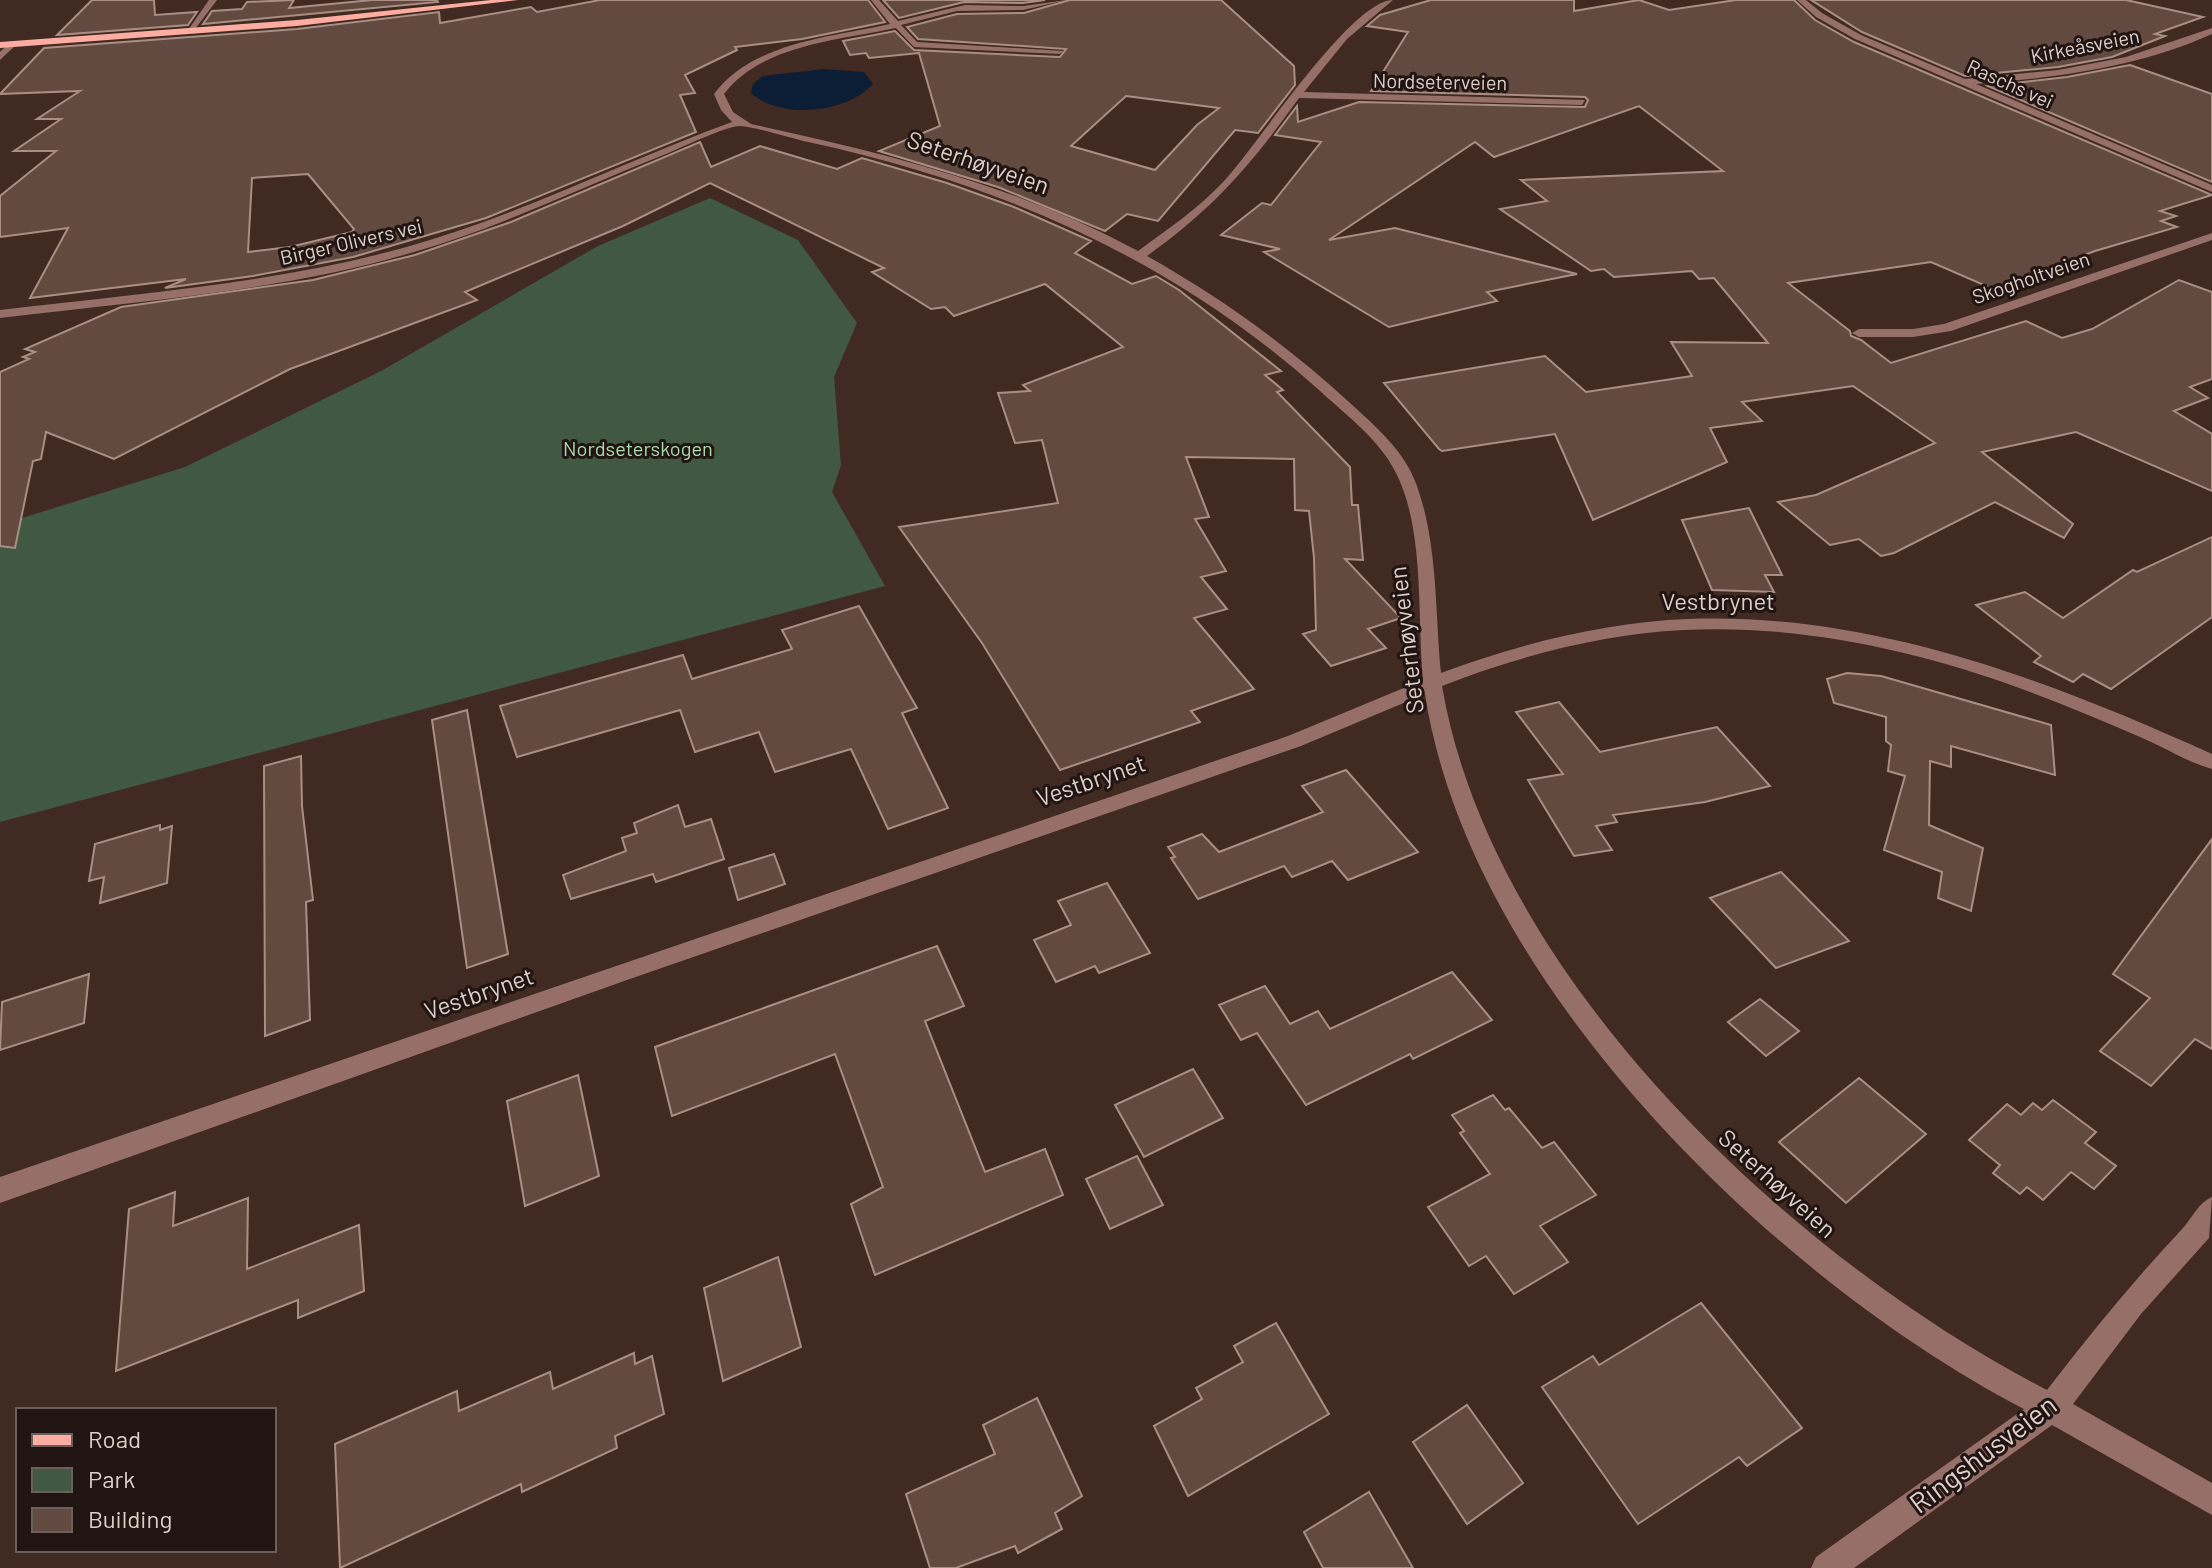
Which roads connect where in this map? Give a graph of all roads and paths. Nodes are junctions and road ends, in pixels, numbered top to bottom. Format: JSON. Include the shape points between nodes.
{"nodes":[{"id":1,"x":213,"y":0,"type":"edge"},
{"id":2,"x":514,"y":0,"type":"edge"},
{"id":3,"x":875,"y":0,"type":"edge"},
{"id":4,"x":992,"y":0,"type":"edge"},
{"id":5,"x":1063,"y":0,"type":"edge"},
{"id":6,"x":1389,"y":0,"type":"edge"},
{"id":7,"x":1801,"y":0,"type":"edge"},
{"id":8,"x":953,"y":9,"type":"junction"},
{"id":9,"x":895,"y":25,"type":"junction"},
{"id":10,"x":189,"y":31,"type":"junction"},
{"id":11,"x":2212,"y":31,"type":"edge"},
{"id":12,"x":13,"y":44,"type":"junction"},
{"id":13,"x":0,"y":45,"type":"edge"},
{"id":14,"x":1060,"y":51,"type":"dead end"},
{"id":15,"x":0,"y":57,"type":"edge"},
{"id":16,"x":1962,"y":82,"type":"junction"},
{"id":17,"x":1298,"y":95,"type":"junction"},
{"id":18,"x":1582,"y":102,"type":"dead end"},
{"id":19,"x":738,"y":123,"type":"junction"},
{"id":20,"x":2212,"y":189,"type":"edge"},
{"id":21,"x":2212,"y":236,"type":"edge"},
{"id":22,"x":1137,"y":257,"type":"junction"},
{"id":23,"x":0,"y":314,"type":"edge"},
{"id":24,"x":1859,"y":333,"type":"dead end"},
{"id":25,"x":1433,"y":683,"type":"junction"},
{"id":26,"x":2212,"y":762,"type":"edge"},
{"id":27,"x":0,"y":1190,"type":"edge"},
{"id":28,"x":2212,"y":1210,"type":"edge"},
{"id":29,"x":2051,"y":1408,"type":"junction"},
{"id":30,"x":2212,"y":1500,"type":"edge"},
{"id":31,"x":1827,"y":1568,"type":"edge"}],
"edges":[{"from":1,"to":10,"type":"street"},
{"from":2,"to":10,"type":"main road"},
{"from":3,"to":9,"type":"street"},
{"from":4,"to":8,"type":"street"},
{"from":5,"to":8,"type":"street","via":[[1023,8]]},
{"from":6,"to":17,"type":"street","via":[[1345,35]]},
{"from":7,"to":16,"type":"street","name":"Raschs vei","via":[[1848,32]]},
{"from":8,"to":9,"type":"street"},
{"from":9,"to":14,"type":"street","via":[[914,44]]},
{"from":9,"to":19,"type":"street","via":[[792,51],[742,70],[719,94]]},
{"from":10,"to":12,"type":"main road"},
{"from":11,"to":16,"type":"street","name":"Kirkeåsveien","via":[[2069,70]]},
{"from":12,"to":13,"type":"main road"},
{"from":12,"to":15,"type":"street"},
{"from":16,"to":20,"type":"street","name":"Raschs vei"},
{"from":17,"to":18,"type":"street","name":"Nordseterveien"},
{"from":17,"to":22,"type":"street","via":[[1229,182]]},
{"from":19,"to":22,"type":"street","name":"Seterhøyveien","via":[[950,175],[1032,205]]},
{"from":19,"to":23,"type":"street","name":"Birger Olivers vei","via":[[456,234],[374,259],[295,275]]},
{"from":21,"to":24,"type":"street","name":"Skogholtveien","via":[[1946,328]]},
{"from":22,"to":25,"type":"street","name":"Seterhøyveien","via":[[1202,294],[1292,358],[1398,463],[1417,516]]},
{"from":25,"to":26,"type":"street","name":"Vestbrynet","via":[[1548,647],[1645,628],[1693,624],[1804,630],[1899,646],[2043,687]]},
{"from":25,"to":27,"type":"street","name":"Vestbrynet","via":[[1282,744]]},
{"from":25,"to":29,"type":"street","name":"Seterhøyveien","via":[[1447,748],[1491,866],[1525,926],[1611,1051],[1739,1188],[1835,1267],[1971,1364]]},
{"from":28,"to":29,"type":"street","name":"Ringshusveien"},
{"from":29,"to":30,"type":"street","name":"Seterhøyveien"},
{"from":29,"to":31,"type":"street","name":"Ringshusveien"}]}
